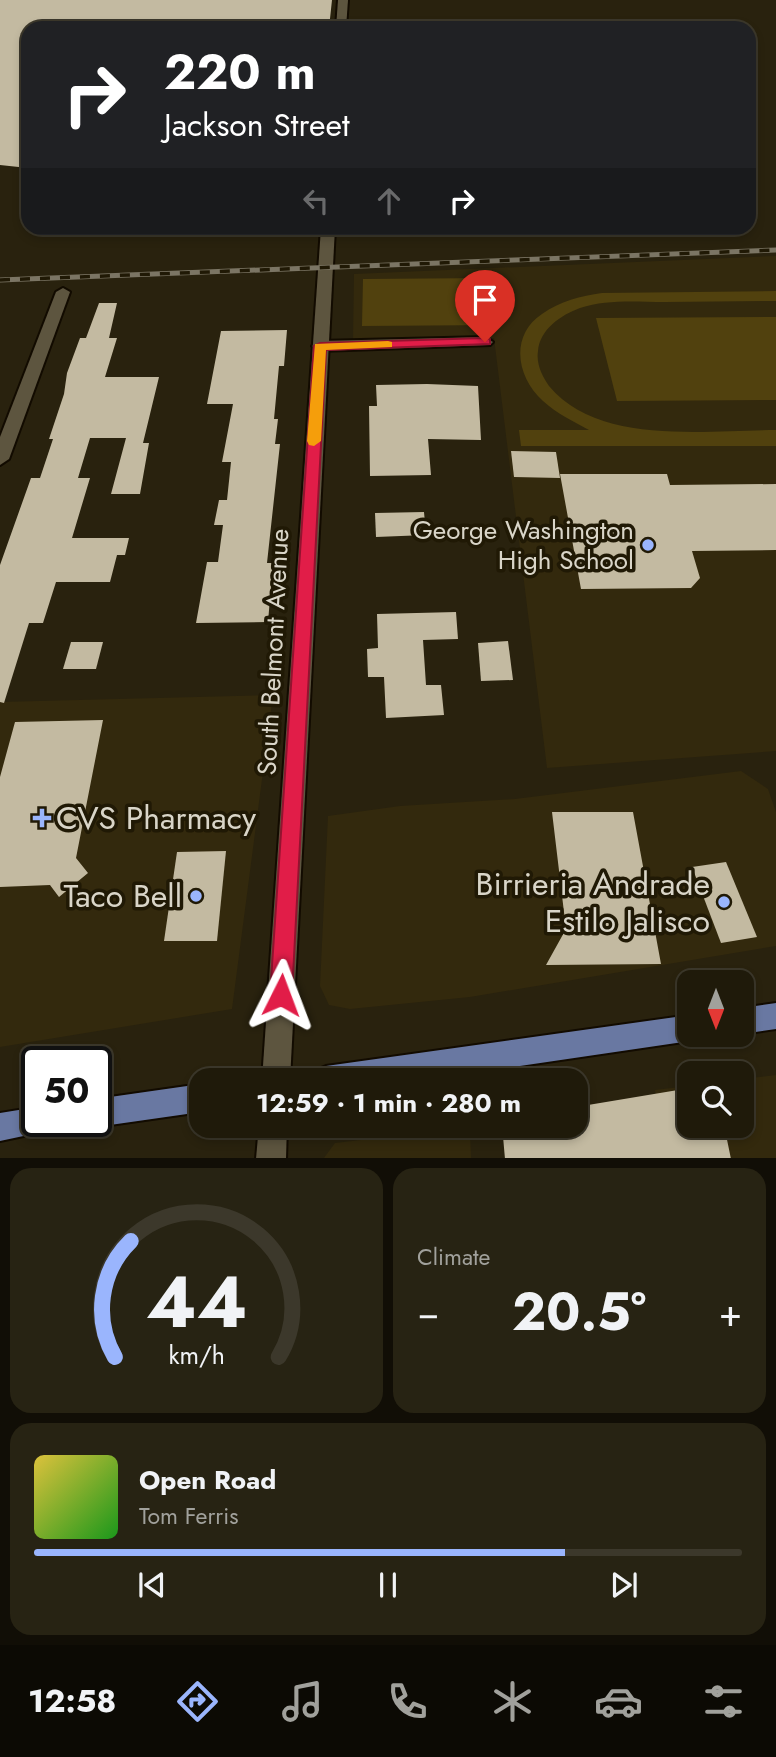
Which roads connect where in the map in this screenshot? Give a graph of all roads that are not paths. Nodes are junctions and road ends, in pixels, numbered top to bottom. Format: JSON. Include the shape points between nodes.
{"nodes":[{"id":1,"x":343,"y":0,"type":"edge"},
{"id":2,"x":342,"y":21,"type":"edge"},
{"id":3,"x":328,"y":235,"type":"edge"},
{"id":4,"x":63,"y":292,"type":"dead end"},
{"id":5,"x":485,"y":342,"type":"dead end"},
{"id":6,"x":320,"y":346,"type":"junction"},
{"id":7,"x":0,"y":459,"type":"edge"},
{"id":8,"x":776,"y":1016,"type":"edge"},
{"id":9,"x":754,"y":1019,"type":"edge"},
{"id":10,"x":677,"y":1030,"type":"edge"},
{"id":11,"x":277,"y":1068,"type":"edge"},
{"id":12,"x":410,"y":1068,"type":"edge"},
{"id":13,"x":189,"y":1100,"type":"edge"},
{"id":14,"x":112,"y":1111,"type":"edge"},
{"id":15,"x":21,"y":1124,"type":"edge"},
{"id":16,"x":0,"y":1127,"type":"edge"},
{"id":17,"x":272,"y":1138,"type":"edge"},
{"id":18,"x":271,"y":1158,"type":"edge"}],
"edges":[{"from":1,"to":2,"type":"main road"},
{"from":3,"to":6,"type":"main road","name":"South Belmont Avenue"},
{"from":4,"to":7,"type":"street"},
{"from":5,"to":6,"type":"main road"},
{"from":6,"to":11,"type":"main road","name":"South Belmont Avenue"},
{"from":8,"to":9,"type":"main road"},
{"from":10,"to":12,"type":"main road"},
{"from":13,"to":14,"type":"main road"},
{"from":15,"to":16,"type":"main road"},
{"from":17,"to":18,"type":"main road"}]}
